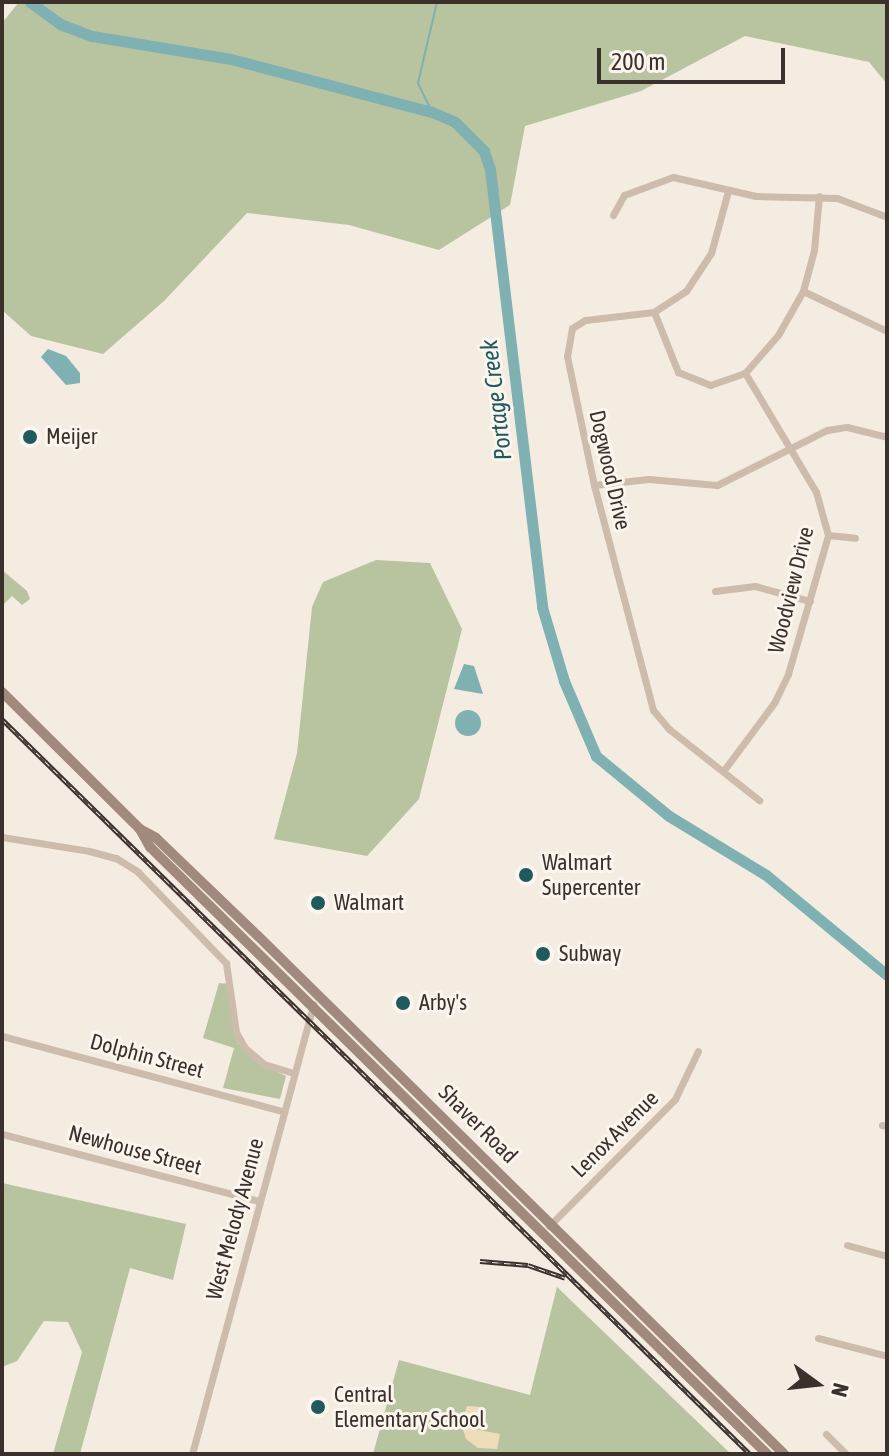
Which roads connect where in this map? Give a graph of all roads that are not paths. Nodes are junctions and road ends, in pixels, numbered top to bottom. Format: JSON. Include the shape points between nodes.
{"nodes":[{"id":1,"x":728,"y":191,"type":"junction"},
{"id":2,"x":819,"y":196,"type":"junction"},
{"id":3,"x":613,"y":215,"type":"dead end"},
{"id":4,"x":887,"y":217,"type":"edge"},
{"id":5,"x":803,"y":291,"type":"junction"},
{"id":6,"x":654,"y":312,"type":"junction"},
{"id":7,"x":887,"y":331,"type":"edge"},
{"id":8,"x":745,"y":373,"type":"junction"},
{"id":9,"x":887,"y":437,"type":"edge"},
{"id":10,"x":791,"y":447,"type":"junction"},
{"id":11,"x":594,"y":485,"type":"junction"},
{"id":12,"x":828,"y":535,"type":"junction"},
{"id":13,"x":855,"y":538,"type":"dead end"},
{"id":14,"x":715,"y":591,"type":"dead end"},
{"id":15,"x":810,"y":601,"type":"junction"},
{"id":16,"x":2,"y":692,"type":"edge"},
{"id":17,"x":724,"y":770,"type":"junction"},
{"id":18,"x":759,"y":800,"type":"dead end"},
{"id":19,"x":140,"y":829,"type":"junction"},
{"id":20,"x":2,"y":837,"type":"edge"},
{"id":21,"x":317,"y":994,"type":"junction"},
{"id":22,"x":313,"y":1007,"type":"junction"},
{"id":23,"x":2,"y":1036,"type":"edge"},
{"id":24,"x":698,"y":1051,"type":"dead end"},
{"id":25,"x":293,"y":1073,"type":"junction"},
{"id":26,"x":282,"y":1111,"type":"junction"},
{"id":27,"x":2,"y":1134,"type":"edge"},
{"id":28,"x":259,"y":1201,"type":"junction"},
{"id":29,"x":551,"y":1224,"type":"junction"},
{"id":30,"x":542,"y":1233,"type":"junction"},
{"id":31,"x":847,"y":1245,"type":"dead end"},
{"id":32,"x":887,"y":1256,"type":"edge"},
{"id":33,"x":818,"y":1338,"type":"dead end"},
{"id":34,"x":887,"y":1356,"type":"edge"},
{"id":35,"x":826,"y":1434,"type":"dead end"},
{"id":36,"x":192,"y":1454,"type":"edge"},
{"id":37,"x":767,"y":1454,"type":"edge"},
{"id":38,"x":784,"y":1454,"type":"edge"},
{"id":39,"x":846,"y":1454,"type":"edge"}],
"edges":[{"from":1,"to":2,"type":"street"},
{"from":1,"to":3,"type":"street","via":[[666,178],[624,195]]},
{"from":1,"to":6,"type":"street","via":[[701,274]]},
{"from":2,"to":4,"type":"street","via":[[852,201]]},
{"from":2,"to":5,"type":"street","via":[[814,250]]},
{"from":5,"to":7,"type":"street"},
{"from":5,"to":8,"type":"street","via":[[783,328]]},
{"from":6,"to":8,"type":"street","via":[[678,372],[710,385]]},
{"from":6,"to":11,"type":"street","name":"Dogwood Drive","via":[[585,320],[568,336],[568,364]]},
{"from":8,"to":10,"type":"street","name":"Woodview Drive"},
{"from":9,"to":10,"type":"street","via":[[837,427]]},
{"from":10,"to":11,"type":"street","via":[[717,485],[649,479]]},
{"from":10,"to":12,"type":"street","name":"Woodview Drive","via":[[820,503]]},
{"from":11,"to":17,"type":"street","name":"Dogwood Drive","via":[[653,710],[669,729]]},
{"from":12,"to":13,"type":"street"},
{"from":12,"to":15,"type":"street","name":"Woodview Drive"},
{"from":14,"to":15,"type":"street","via":[[755,586]]},
{"from":15,"to":17,"type":"street","name":"Woodview Drive","via":[[782,687]]},
{"from":16,"to":19,"type":"main road","name":"Shaver Road"},
{"from":17,"to":18,"type":"street","name":"Dogwood Drive"},
{"from":19,"to":21,"type":"main road","name":"Shaver Road","via":[[156,838]]},
{"from":19,"to":22,"type":"main road","name":"Shaver Road","via":[[150,847]]},
{"from":20,"to":25,"type":"street","via":[[89,851],[116,858],[138,872],[226,963],[236,1032],[245,1048],[264,1064]]},
{"from":21,"to":22,"type":"street","name":"West Melody Avenue"},
{"from":21,"to":29,"type":"main road","name":"Shaver Road"},
{"from":22,"to":25,"type":"street","name":"West Melody Avenue"},
{"from":22,"to":30,"type":"main road","name":"Shaver Road"},
{"from":23,"to":26,"type":"street","name":"Dolphin Street"},
{"from":24,"to":29,"type":"street","name":"Lenox Avenue","via":[[675,1099]]},
{"from":25,"to":26,"type":"street","name":"West Melody Avenue"},
{"from":26,"to":28,"type":"street","name":"West Melody Avenue"},
{"from":27,"to":28,"type":"street","name":"Newhouse Street"},
{"from":28,"to":36,"type":"street","name":"West Melody Avenue"},
{"from":29,"to":30,"type":"street","name":"Lenox Avenue"},
{"from":29,"to":38,"type":"main road","name":"Shaver Road"},
{"from":30,"to":37,"type":"main road","name":"Shaver Road"},
{"from":31,"to":32,"type":"street"},
{"from":33,"to":34,"type":"street"},
{"from":35,"to":39,"type":"street"}]}
